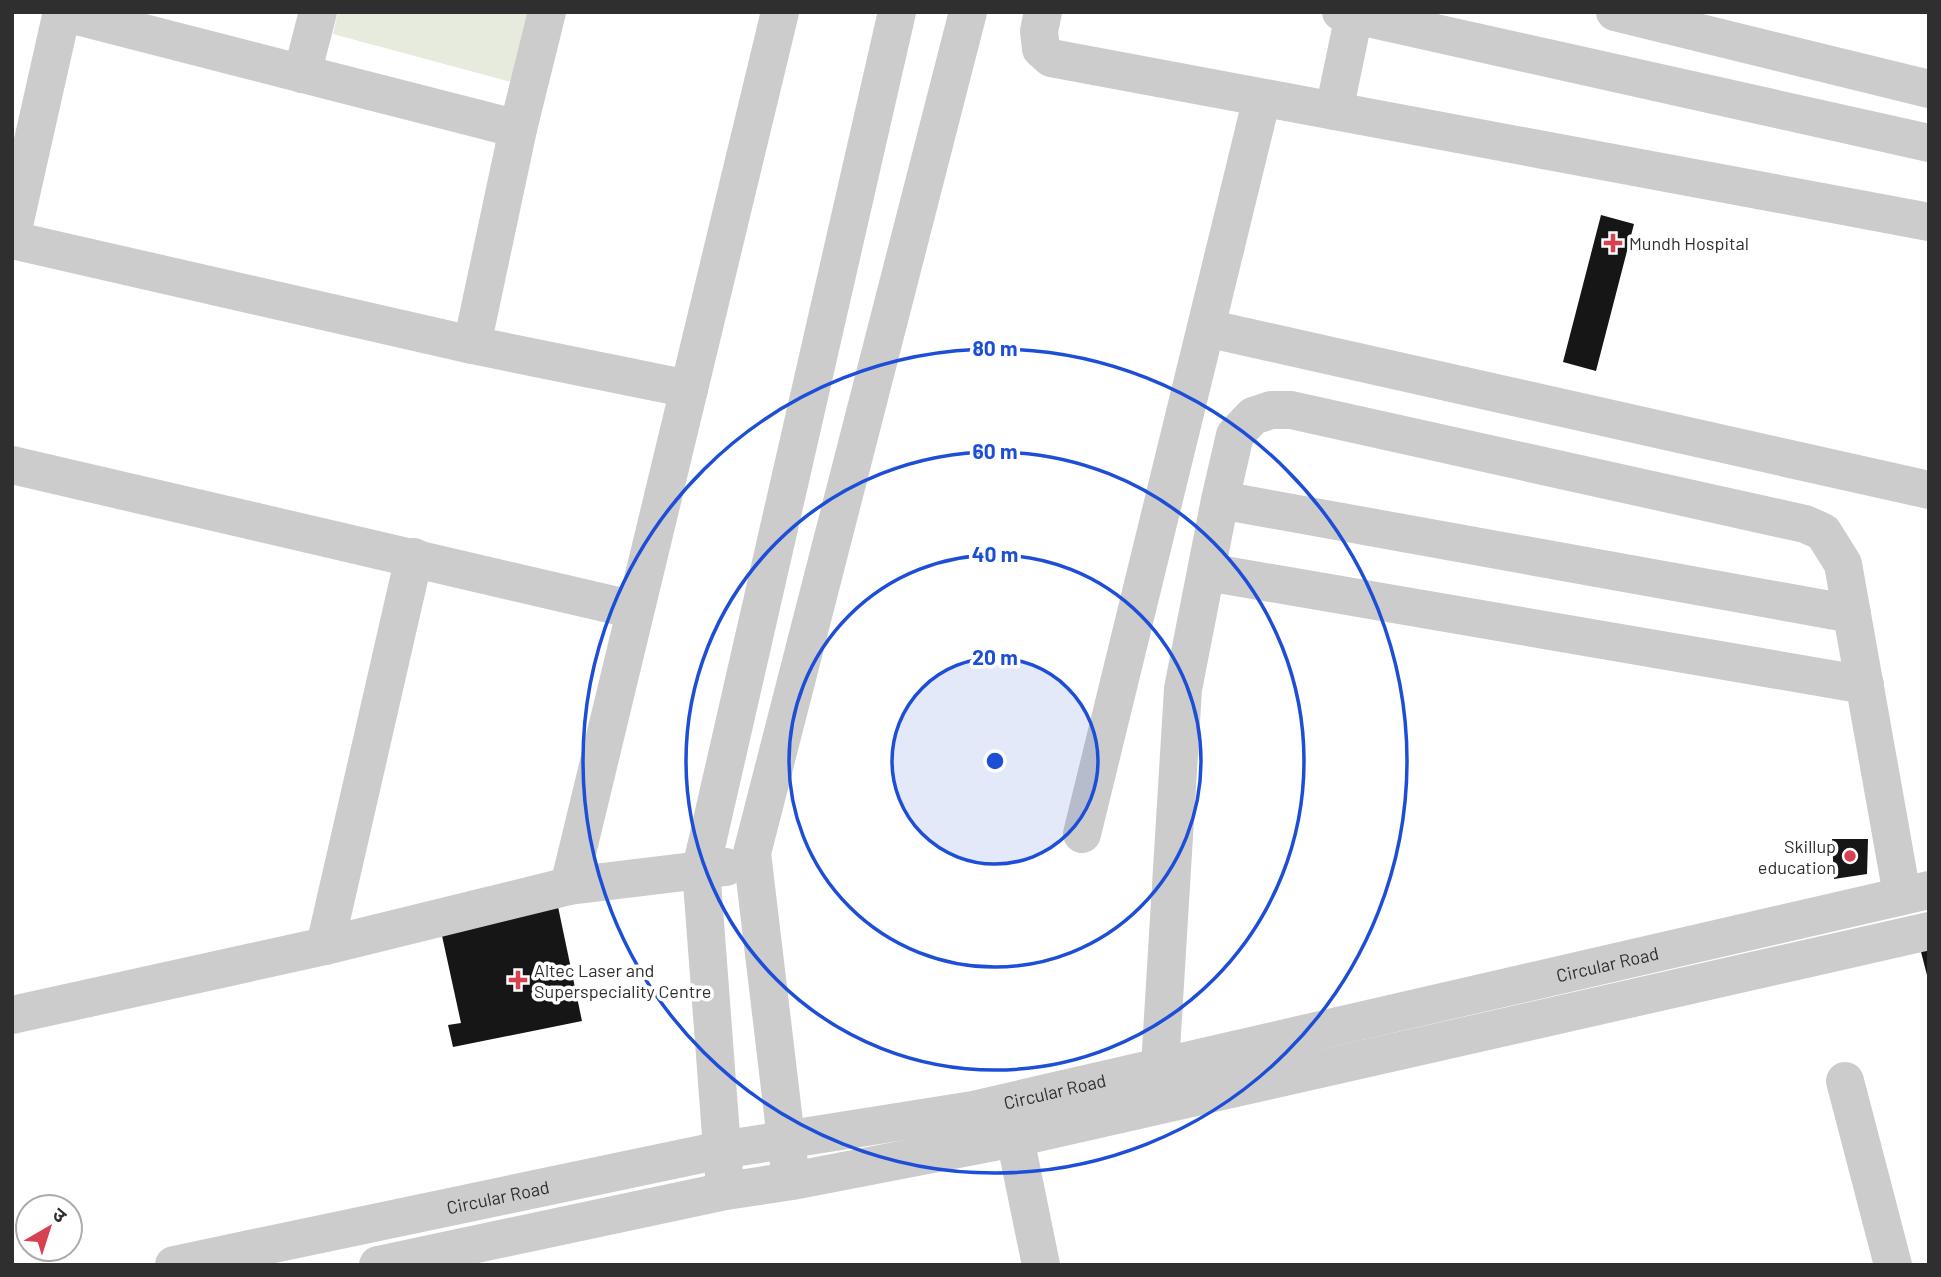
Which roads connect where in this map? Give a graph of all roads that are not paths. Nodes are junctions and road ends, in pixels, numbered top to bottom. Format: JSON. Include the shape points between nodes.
{"nodes":[{"id":1,"x":62,"y":12,"type":"edge"},
{"id":2,"x":318,"y":12,"type":"edge"},
{"id":3,"x":547,"y":12,"type":"edge"},
{"id":4,"x":780,"y":12,"type":"edge"},
{"id":5,"x":897,"y":12,"type":"edge"},
{"id":6,"x":968,"y":12,"type":"edge"},
{"id":7,"x":1043,"y":12,"type":"edge"},
{"id":8,"x":1615,"y":12,"type":"edge"},
{"id":9,"x":1369,"y":16,"type":"edge"},
{"id":10,"x":302,"y":74,"type":"junction"},
{"id":11,"x":1929,"y":89,"type":"edge"},
{"id":12,"x":1262,"y":98,"type":"junction"},
{"id":13,"x":1334,"y":111,"type":"junction"},
{"id":14,"x":518,"y":129,"type":"junction"},
{"id":15,"x":1929,"y":143,"type":"edge"},
{"id":16,"x":1929,"y":222,"type":"edge"},
{"id":17,"x":12,"y":234,"type":"edge"},
{"id":18,"x":12,"y":240,"type":"edge"},
{"id":19,"x":1206,"y":328,"type":"junction"},
{"id":20,"x":472,"y":345,"type":"junction"},
{"id":21,"x":689,"y":389,"type":"junction"},
{"id":22,"x":12,"y":465,"type":"edge"},
{"id":23,"x":1929,"y":490,"type":"edge"},
{"id":24,"x":1220,"y":500,"type":"junction"},
{"id":25,"x":414,"y":557,"type":"junction"},
{"id":26,"x":1207,"y":572,"type":"junction"},
{"id":27,"x":635,"y":610,"type":"junction"},
{"id":28,"x":1852,"y":614,"type":"junction"},
{"id":29,"x":1865,"y":685,"type":"junction"},
{"id":30,"x":1082,"y":834,"type":"dead end"},
{"id":31,"x":753,"y":865,"type":"junction"},
{"id":32,"x":701,"y":869,"type":"junction"},
{"id":33,"x":569,"y":886,"type":"junction"},
{"id":34,"x":1915,"y":892,"type":"edge"},
{"id":35,"x":1929,"y":931,"type":"edge"},
{"id":36,"x":325,"y":946,"type":"junction"},
{"id":37,"x":12,"y":1015,"type":"edge"},
{"id":38,"x":1160,"y":1066,"type":"junction"},
{"id":39,"x":1845,"y":1081,"type":"dead end"},
{"id":40,"x":1015,"y":1138,"type":"junction"},
{"id":41,"x":785,"y":1140,"type":"junction"},
{"id":42,"x":720,"y":1150,"type":"junction"},
{"id":43,"x":792,"y":1181,"type":"junction"},
{"id":44,"x":726,"y":1191,"type":"junction"},
{"id":45,"x":174,"y":1265,"type":"edge"},
{"id":46,"x":378,"y":1265,"type":"edge"},
{"id":47,"x":1041,"y":1265,"type":"edge"},
{"id":48,"x":1893,"y":1265,"type":"edge"}],
"edges":[{"from":1,"to":10,"type":"street"},
{"from":1,"to":17,"type":"street"},
{"from":2,"to":10,"type":"street"},
{"from":3,"to":14,"type":"street"},
{"from":4,"to":21,"type":"street"},
{"from":5,"to":32,"type":"street"},
{"from":6,"to":31,"type":"street","via":[[751,853]]},
{"from":7,"to":12,"type":"street","via":[[1041,49],[1051,58]]},
{"from":8,"to":11,"type":"street"},
{"from":9,"to":13,"type":"street"},
{"from":9,"to":15,"type":"street"},
{"from":10,"to":14,"type":"street"},
{"from":12,"to":13,"type":"street"},
{"from":12,"to":19,"type":"street"},
{"from":13,"to":16,"type":"street"},
{"from":14,"to":20,"type":"street"},
{"from":18,"to":20,"type":"street"},
{"from":19,"to":23,"type":"street"},
{"from":19,"to":30,"type":"street"},
{"from":20,"to":21,"type":"street"},
{"from":21,"to":27,"type":"street"},
{"from":22,"to":25,"type":"street"},
{"from":24,"to":26,"type":"street"},
{"from":24,"to":28,"type":"street"},
{"from":24,"to":28,"type":"street","via":[[1235,435],[1252,416],[1291,410],[1805,524],[1823,532],[1843,564]]},
{"from":25,"to":27,"type":"street"},
{"from":25,"to":36,"type":"street"},
{"from":26,"to":29,"type":"street"},
{"from":26,"to":38,"type":"street","via":[[1183,689]]},
{"from":27,"to":33,"type":"street"},
{"from":28,"to":29,"type":"street"},
{"from":29,"to":34,"type":"street"},
{"from":31,"to":32,"type":"street"},
{"from":31,"to":41,"type":"street"},
{"from":32,"to":33,"type":"street"},
{"from":32,"to":42,"type":"street"},
{"from":33,"to":36,"type":"street"},
{"from":34,"to":38,"type":"street","name":"Circular Road"},
{"from":35,"to":40,"type":"street","name":"Circular Road"},
{"from":36,"to":37,"type":"street"},
{"from":38,"to":41,"type":"street","name":"Circular Road","via":[[973,1110]]},
{"from":39,"to":48,"type":"street"},
{"from":40,"to":43,"type":"street","name":"Circular Road"},
{"from":40,"to":47,"type":"street"},
{"from":41,"to":42,"type":"street","name":"Circular Road"},
{"from":41,"to":43,"type":"street"},
{"from":42,"to":44,"type":"street"},
{"from":42,"to":45,"type":"street","name":"Circular Road"},
{"from":43,"to":44,"type":"street","name":"Circular Road"},
{"from":44,"to":46,"type":"street","name":"Circular Road"}]}
